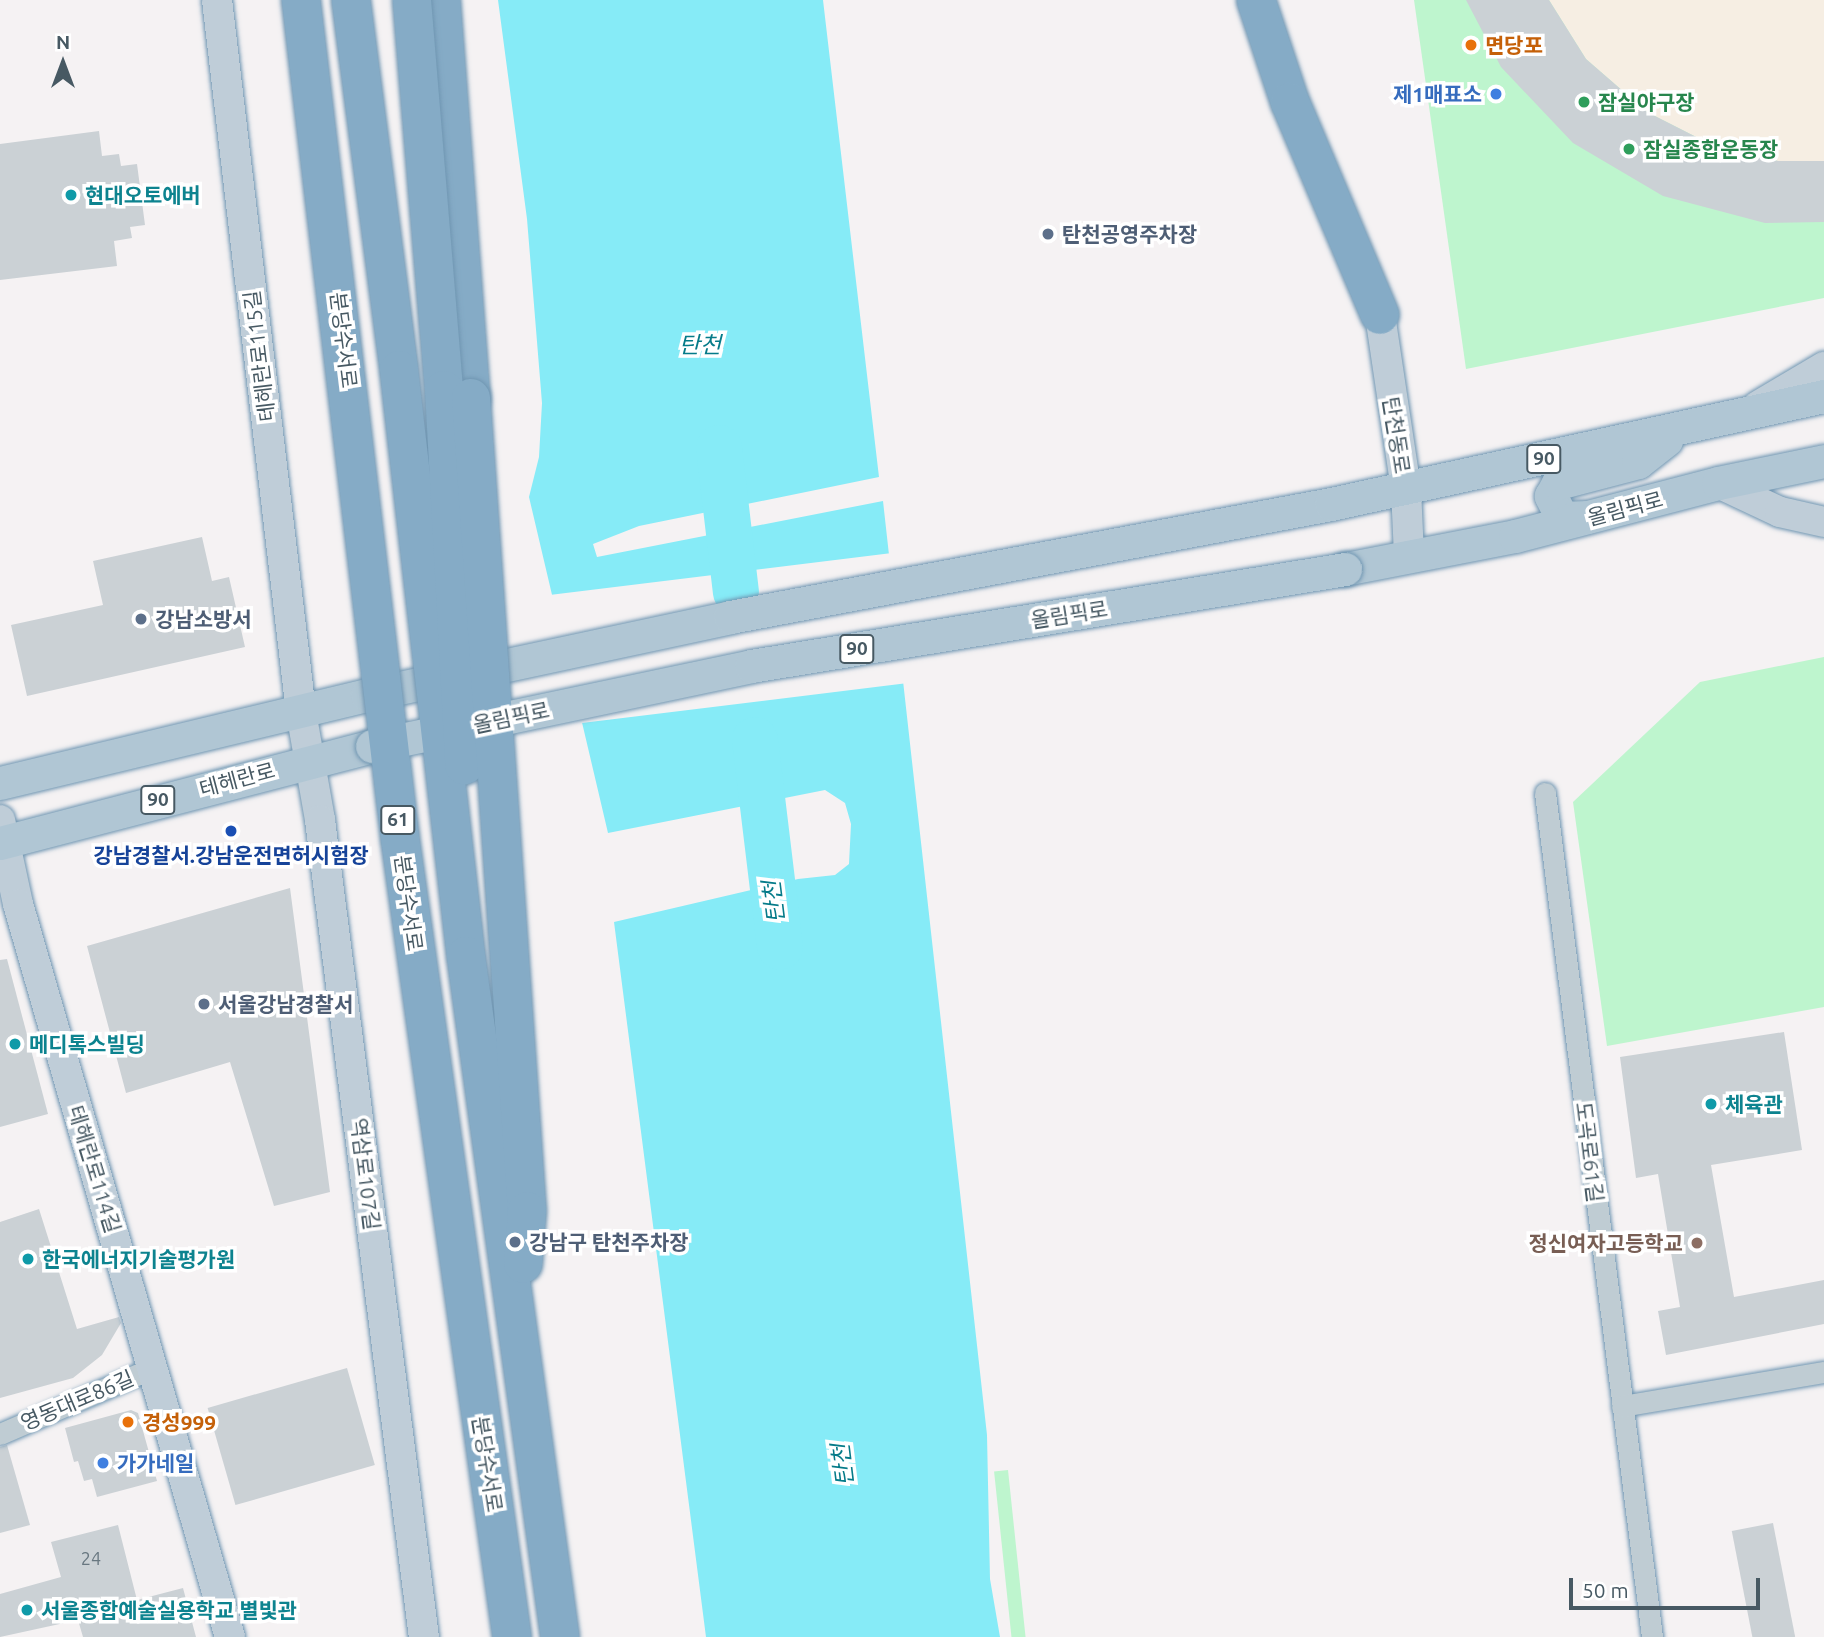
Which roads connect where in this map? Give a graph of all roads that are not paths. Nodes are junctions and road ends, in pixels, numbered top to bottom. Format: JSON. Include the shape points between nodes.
{"nodes":[{"id":1,"x":217,"y":0,"type":"edge"},
{"id":2,"x":301,"y":0,"type":"edge"},
{"id":3,"x":351,"y":0,"type":"edge"},
{"id":4,"x":412,"y":0,"type":"edge"},
{"id":5,"x":441,"y":0,"type":"edge"},
{"id":6,"x":1256,"y":0,"type":"edge"},
{"id":7,"x":1381,"y":315,"type":"joint"},
{"id":8,"x":1824,"y":367,"type":"edge"},
{"id":9,"x":1824,"y":396,"type":"edge"},
{"id":10,"x":1741,"y":415,"type":"junction"},
{"id":11,"x":1682,"y":428,"type":"junction"},
{"id":12,"x":1824,"y":461,"type":"edge"},
{"id":13,"x":1718,"y":483,"type":"junction"},
{"id":14,"x":1406,"y":489,"type":"junction"},
{"id":15,"x":1598,"y":515,"type":"junction"},
{"id":16,"x":1824,"y":522,"type":"edge"},
{"id":17,"x":1409,"y":555,"type":"junction"},
{"id":18,"x":301,"y":712,"type":"junction"},
{"id":19,"x":311,"y":758,"type":"junction"},
{"id":20,"x":0,"y":783,"type":"edge"},
{"id":21,"x":1545,"y":793,"type":"dead end"},
{"id":22,"x":2,"y":835,"type":"edge"},
{"id":23,"x":466,"y":956,"type":"junction"},
{"id":24,"x":517,"y":1346,"type":"junction"},
{"id":25,"x":155,"y":1367,"type":"junction"},
{"id":26,"x":1824,"y":1372,"type":"edge"},
{"id":27,"x":1622,"y":1406,"type":"junction"},
{"id":28,"x":0,"y":1434,"type":"edge"},
{"id":29,"x":230,"y":1637,"type":"edge"},
{"id":30,"x":424,"y":1637,"type":"edge"},
{"id":31,"x":512,"y":1637,"type":"edge"},
{"id":32,"x":560,"y":1637,"type":"edge"},
{"id":33,"x":1652,"y":1637,"type":"edge"}],
"edges":[{"from":1,"to":18,"type":"street","name":"테헤란로115길"},
{"from":2,"to":31,"type":"highway","name":"분당수서로","number":"61","bridge":true,"via":[[400,838]]},
{"from":3,"to":23,"type":"highway","number":"61","bridge":true},
{"from":4,"to":23,"type":"highway","bridge":true,"via":[[464,697]]},
{"from":5,"to":24,"type":"highway","bridge":true,"via":[[527,1211]]},
{"from":6,"to":7,"type":"highway","via":[[1290,102]]},
{"from":7,"to":14,"type":"street","name":"탄천동로"},
{"from":8,"to":10,"type":"street"},
{"from":9,"to":10,"type":"main road","number":"90"},
{"from":10,"to":11,"type":"main road","number":"90"},
{"from":11,"to":14,"type":"main road","number":"90"},
{"from":11,"to":15,"type":"main road","via":[[1638,462],[1558,483],[1550,496],[1562,518]]},
{"from":12,"to":13,"type":"main road","name":"올림픽로","number":"90"},
{"from":13,"to":15,"type":"main road","name":"올림픽로","number":"90"},
{"from":13,"to":16,"type":"street","via":[[1780,512]]},
{"from":14,"to":17,"type":"street","name":"탄천동로"},
{"from":14,"to":18,"type":"main road","number":"90","bridge":true,"via":[[730,617]]},
{"from":15,"to":17,"type":"main road","name":"올림픽로","number":"90"},
{"from":17,"to":19,"type":"main road","name":"올림픽로","number":"90","bridge":true,"via":[[751,666]]},
{"from":18,"to":19,"type":"street","name":"역삼로107길"},
{"from":18,"to":20,"type":"main road","number":"90"},
{"from":19,"to":22,"type":"main road","name":"테헤란로","number":"90"},
{"from":19,"to":30,"type":"street","name":"역삼로107길"},
{"from":21,"to":27,"type":"street","name":"도곡로61길"},
{"from":22,"to":25,"type":"street","name":"테헤란로114길","via":[[22,918]]},
{"from":23,"to":24,"type":"highway","number":"61","bridge":true},
{"from":24,"to":32,"type":"highway","number":"61","bridge":true},
{"from":25,"to":28,"type":"street","name":"영동대로86길"},
{"from":25,"to":29,"type":"street","name":"테헤란로114길"},
{"from":26,"to":27,"type":"street"},
{"from":27,"to":33,"type":"street","name":"도곡로61길"}]}
